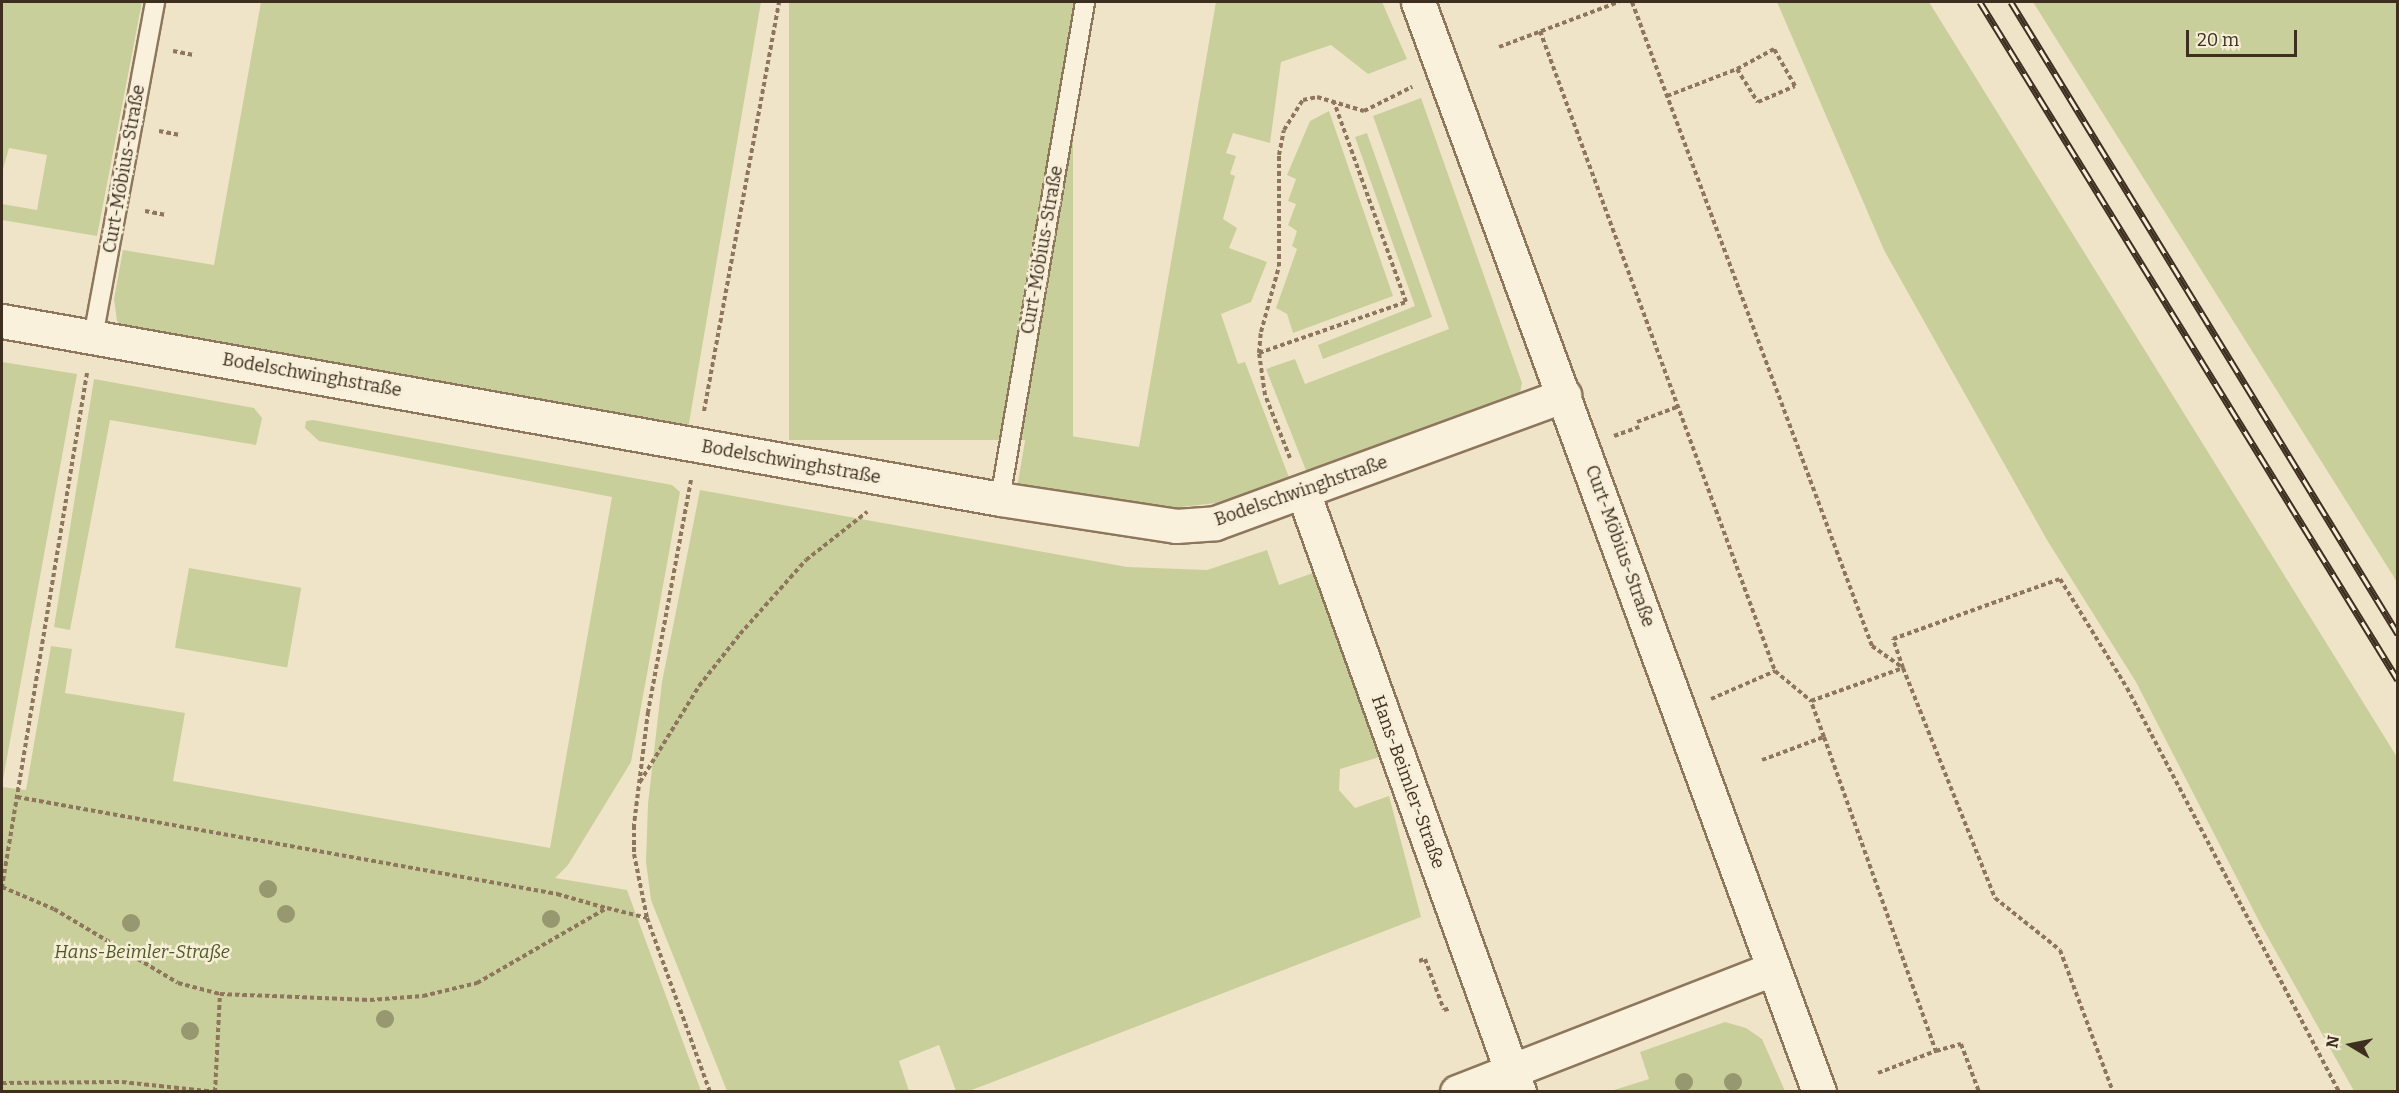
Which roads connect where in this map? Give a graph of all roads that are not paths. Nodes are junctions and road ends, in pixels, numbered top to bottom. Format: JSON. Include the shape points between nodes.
{"nodes":[{"id":1,"x":155,"y":2,"type":"edge"},
{"id":2,"x":1085,"y":2,"type":"edge"},
{"id":3,"x":1418,"y":2,"type":"edge"},
{"id":4,"x":2,"y":321,"type":"edge"},
{"id":5,"x":93,"y":337,"type":"junction"},
{"id":6,"x":1564,"y":395,"type":"junction"},
{"id":7,"x":1303,"y":492,"type":"junction"},
{"id":8,"x":1000,"y":499,"type":"junction"},
{"id":9,"x":1772,"y":969,"type":"junction"},
{"id":10,"x":1516,"y":1082,"type":"edge"},
{"id":11,"x":1457,"y":1092,"type":"edge"},
{"id":12,"x":1819,"y":1092,"type":"edge"}],
"edges":[{"from":1,"to":5,"type":"lane","name":"Curt-Möbius-Straße"},
{"from":2,"to":8,"type":"lane","name":"Curt-Möbius-Straße"},
{"from":3,"to":6,"type":"street","name":"Curt-Möbius-Straße"},
{"from":4,"to":5,"type":"street","name":"Bodelschwinghstraße"},
{"from":5,"to":8,"type":"street","name":"Bodelschwinghstraße"},
{"from":6,"to":7,"type":"street","name":"Bodelschwinghstraße"},
{"from":6,"to":9,"type":"street","name":"Curt-Möbius-Straße"},
{"from":7,"to":8,"type":"street","name":"Bodelschwinghstraße","via":[[1215,523],[1176,526]]},
{"from":7,"to":10,"type":"street","name":"Hans-Beimler-Straße"},
{"from":9,"to":10,"type":"street"},
{"from":9,"to":12,"type":"street","name":"Curt-Möbius-Straße"},
{"from":10,"to":11,"type":"street"}]}
